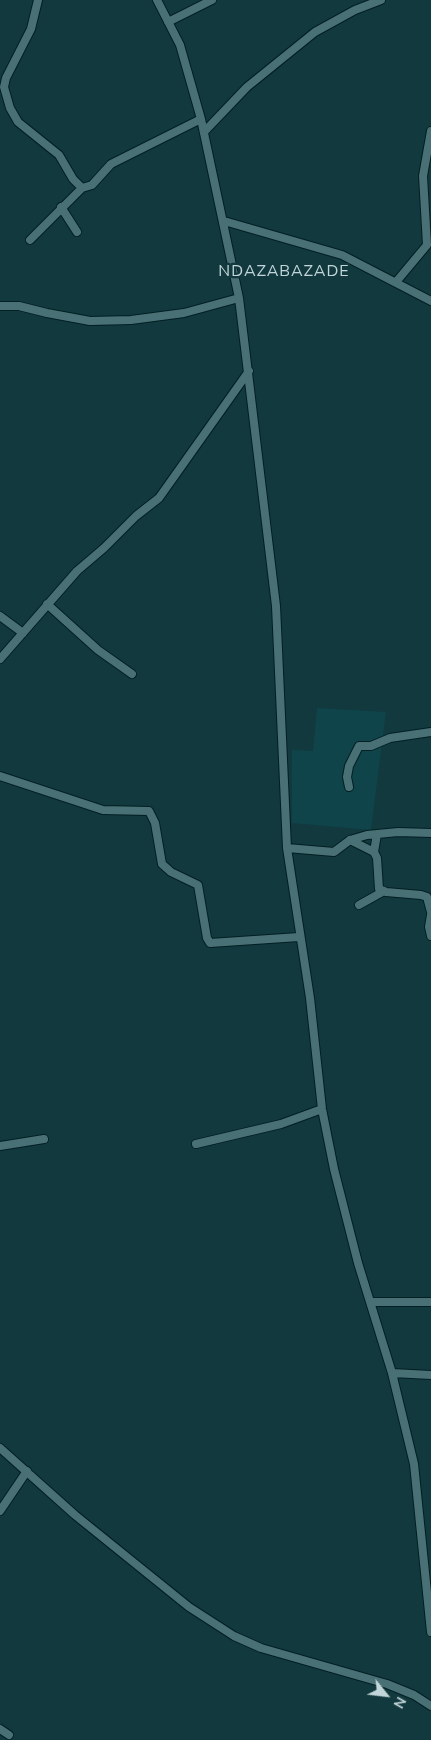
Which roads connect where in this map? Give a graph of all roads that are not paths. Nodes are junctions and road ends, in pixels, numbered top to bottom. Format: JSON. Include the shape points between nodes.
{"nodes":[{"id":1,"x":38,"y":0,"type":"edge"},
{"id":2,"x":157,"y":0,"type":"edge"},
{"id":3,"x":212,"y":0,"type":"edge"},
{"id":4,"x":381,"y":0,"type":"edge"},
{"id":5,"x":168,"y":22,"type":"junction"},
{"id":6,"x":202,"y":118,"type":"junction"},
{"id":7,"x":431,"y":131,"type":"edge"},
{"id":8,"x":204,"y":132,"type":"junction"},
{"id":9,"x":82,"y":188,"type":"junction"},
{"id":10,"x":61,"y":207,"type":"junction"},
{"id":11,"x":224,"y":222,"type":"junction"},
{"id":12,"x":77,"y":232,"type":"dead end"},
{"id":13,"x":30,"y":240,"type":"dead end"},
{"id":14,"x":396,"y":282,"type":"junction"},
{"id":15,"x":239,"y":298,"type":"junction"},
{"id":16,"x":431,"y":300,"type":"edge"},
{"id":17,"x":0,"y":306,"type":"edge"},
{"id":18,"x":249,"y":371,"type":"junction"},
{"id":19,"x":47,"y":604,"type":"junction"},
{"id":20,"x":0,"y":616,"type":"edge"},
{"id":21,"x":22,"y":633,"type":"junction"},
{"id":22,"x":0,"y":659,"type":"edge"},
{"id":23,"x":132,"y":674,"type":"dead end"},
{"id":24,"x":431,"y":732,"type":"edge"},
{"id":25,"x":0,"y":776,"type":"edge"},
{"id":26,"x":349,"y":788,"type":"dead end"},
{"id":27,"x":431,"y":833,"type":"edge"},
{"id":28,"x":377,"y":834,"type":"junction"},
{"id":29,"x":350,"y":840,"type":"junction"},
{"id":30,"x":287,"y":848,"type":"junction"},
{"id":31,"x":374,"y":852,"type":"junction"},
{"id":32,"x":384,"y":891,"type":"junction"},
{"id":33,"x":360,"y":905,"type":"dead end"},
{"id":34,"x":431,"y":914,"type":"edge"},
{"id":35,"x":431,"y":936,"type":"edge"},
{"id":36,"x":299,"y":937,"type":"junction"},
{"id":37,"x":322,"y":1109,"type":"junction"},
{"id":38,"x":44,"y":1139,"type":"dead end"},
{"id":39,"x":196,"y":1144,"type":"dead end"},
{"id":40,"x":0,"y":1146,"type":"edge"},
{"id":41,"x":371,"y":1302,"type":"junction"},
{"id":42,"x":431,"y":1302,"type":"edge"},
{"id":43,"x":392,"y":1373,"type":"junction"},
{"id":44,"x":431,"y":1375,"type":"edge"},
{"id":45,"x":0,"y":1448,"type":"edge"},
{"id":46,"x":27,"y":1471,"type":"junction"},
{"id":47,"x":0,"y":1512,"type":"edge"},
{"id":48,"x":422,"y":1528,"type":"junction"},
{"id":49,"x":431,"y":1528,"type":"edge"},
{"id":50,"x":431,"y":1632,"type":"edge"},
{"id":51,"x":431,"y":1706,"type":"edge"},
{"id":52,"x":0,"y":1729,"type":"edge"},
{"id":53,"x":9,"y":1735,"type":"dead end"}],
"edges":[{"from":1,"to":9,"type":"street","via":[[31,29],[4,87],[18,122],[60,155]]},
{"from":2,"to":5,"type":"street"},
{"from":3,"to":5,"type":"street"},
{"from":4,"to":8,"type":"street","via":[[321,27],[247,87]]},
{"from":5,"to":6,"type":"street","via":[[180,45]]},
{"from":6,"to":8,"type":"street"},
{"from":6,"to":9,"type":"street","via":[[111,164],[92,186]]},
{"from":7,"to":14,"type":"street","via":[[423,176],[427,245]]},
{"from":8,"to":11,"type":"street"},
{"from":9,"to":10,"type":"street"},
{"from":10,"to":12,"type":"street"},
{"from":10,"to":13,"type":"street"},
{"from":11,"to":14,"type":"street","via":[[342,255]]},
{"from":11,"to":15,"type":"street"},
{"from":14,"to":16,"type":"street"},
{"from":15,"to":17,"type":"street","via":[[184,313],[131,320],[90,320],[19,306]]},
{"from":15,"to":18,"type":"street"},
{"from":18,"to":19,"type":"street","via":[[159,498],[77,571]]},
{"from":18,"to":30,"type":"street","via":[[276,606]]},
{"from":19,"to":21,"type":"street"},
{"from":19,"to":23,"type":"street","via":[[98,650]]},
{"from":20,"to":21,"type":"street"},
{"from":21,"to":22,"type":"street"},
{"from":24,"to":26,"type":"street","via":[[359,746],[349,766]]},
{"from":25,"to":36,"type":"street","via":[[103,810],[149,811],[155,823],[162,864],[198,885],[210,943]]},
{"from":27,"to":28,"type":"street"},
{"from":28,"to":29,"type":"street"},
{"from":28,"to":31,"type":"street"},
{"from":29,"to":30,"type":"street","via":[[334,852]]},
{"from":29,"to":31,"type":"street"},
{"from":30,"to":36,"type":"street"},
{"from":31,"to":32,"type":"street","via":[[377,882],[379,889]]},
{"from":32,"to":33,"type":"street"},
{"from":32,"to":34,"type":"street","via":[[427,897]]},
{"from":34,"to":35,"type":"street"},
{"from":36,"to":37,"type":"street","via":[[310,998]]},
{"from":37,"to":39,"type":"street","via":[[281,1124]]},
{"from":37,"to":41,"type":"street","via":[[358,1263]]},
{"from":38,"to":40,"type":"street"},
{"from":41,"to":42,"type":"street"},
{"from":41,"to":43,"type":"street"},
{"from":43,"to":44,"type":"street"},
{"from":43,"to":48,"type":"street","via":[[414,1464]]},
{"from":45,"to":46,"type":"street"},
{"from":46,"to":47,"type":"street"},
{"from":46,"to":51,"type":"street","via":[[75,1515],[189,1607],[234,1636],[262,1648],[387,1684]]},
{"from":48,"to":49,"type":"street"},
{"from":48,"to":50,"type":"street"},
{"from":52,"to":53,"type":"street"}]}
